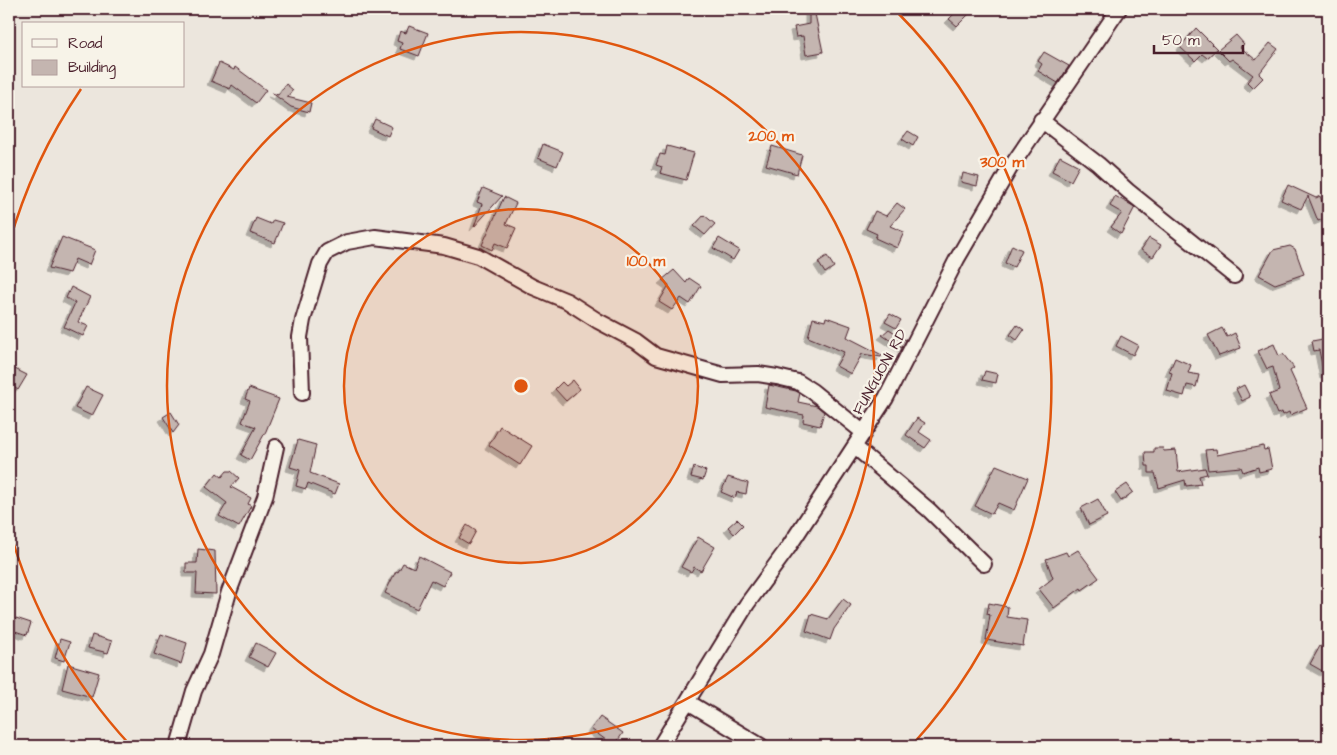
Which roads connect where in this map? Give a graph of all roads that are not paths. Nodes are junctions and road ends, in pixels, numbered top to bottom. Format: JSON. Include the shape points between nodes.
{"nodes":[{"id":1,"x":1119,"y":9,"type":"edge"},
{"id":2,"x":1042,"y":120,"type":"junction"},
{"id":3,"x":1234,"y":276,"type":"dead end"},
{"id":4,"x":302,"y":394,"type":"dead end"},
{"id":5,"x":864,"y":433,"type":"junction"},
{"id":6,"x":276,"y":447,"type":"dead end"},
{"id":7,"x":855,"y":447,"type":"junction"},
{"id":8,"x":984,"y":564,"type":"dead end"},
{"id":9,"x":688,"y":702,"type":"junction"},
{"id":10,"x":178,"y":746,"type":"edge"},
{"id":11,"x":660,"y":746,"type":"edge"},
{"id":12,"x":761,"y":746,"type":"edge"}],
"edges":[{"from":1,"to":2,"type":"street","name":"FUNGUONI RD"},
{"from":2,"to":3,"type":"street"},
{"from":2,"to":5,"type":"street","name":"FUNGUONI RD","via":[[958,258],[886,398]]},
{"from":4,"to":5,"type":"street","via":[[300,338],[320,264],[327,252],[347,242],[375,237],[444,246],[478,256],[533,287],[567,301],[656,356],[723,375],[758,374],[798,382]]},
{"from":5,"to":7,"type":"street","name":"FUNGUONI RD"},
{"from":6,"to":10,"type":"street","via":[[264,497],[229,592],[211,654],[194,691]]},
{"from":7,"to":8,"type":"street","via":[[929,510]]},
{"from":7,"to":9,"type":"street","name":"FUNGUONI RD","via":[[747,604]]},
{"from":9,"to":11,"type":"street","name":"FUNGUONI RD"},
{"from":9,"to":12,"type":"street"}]}
